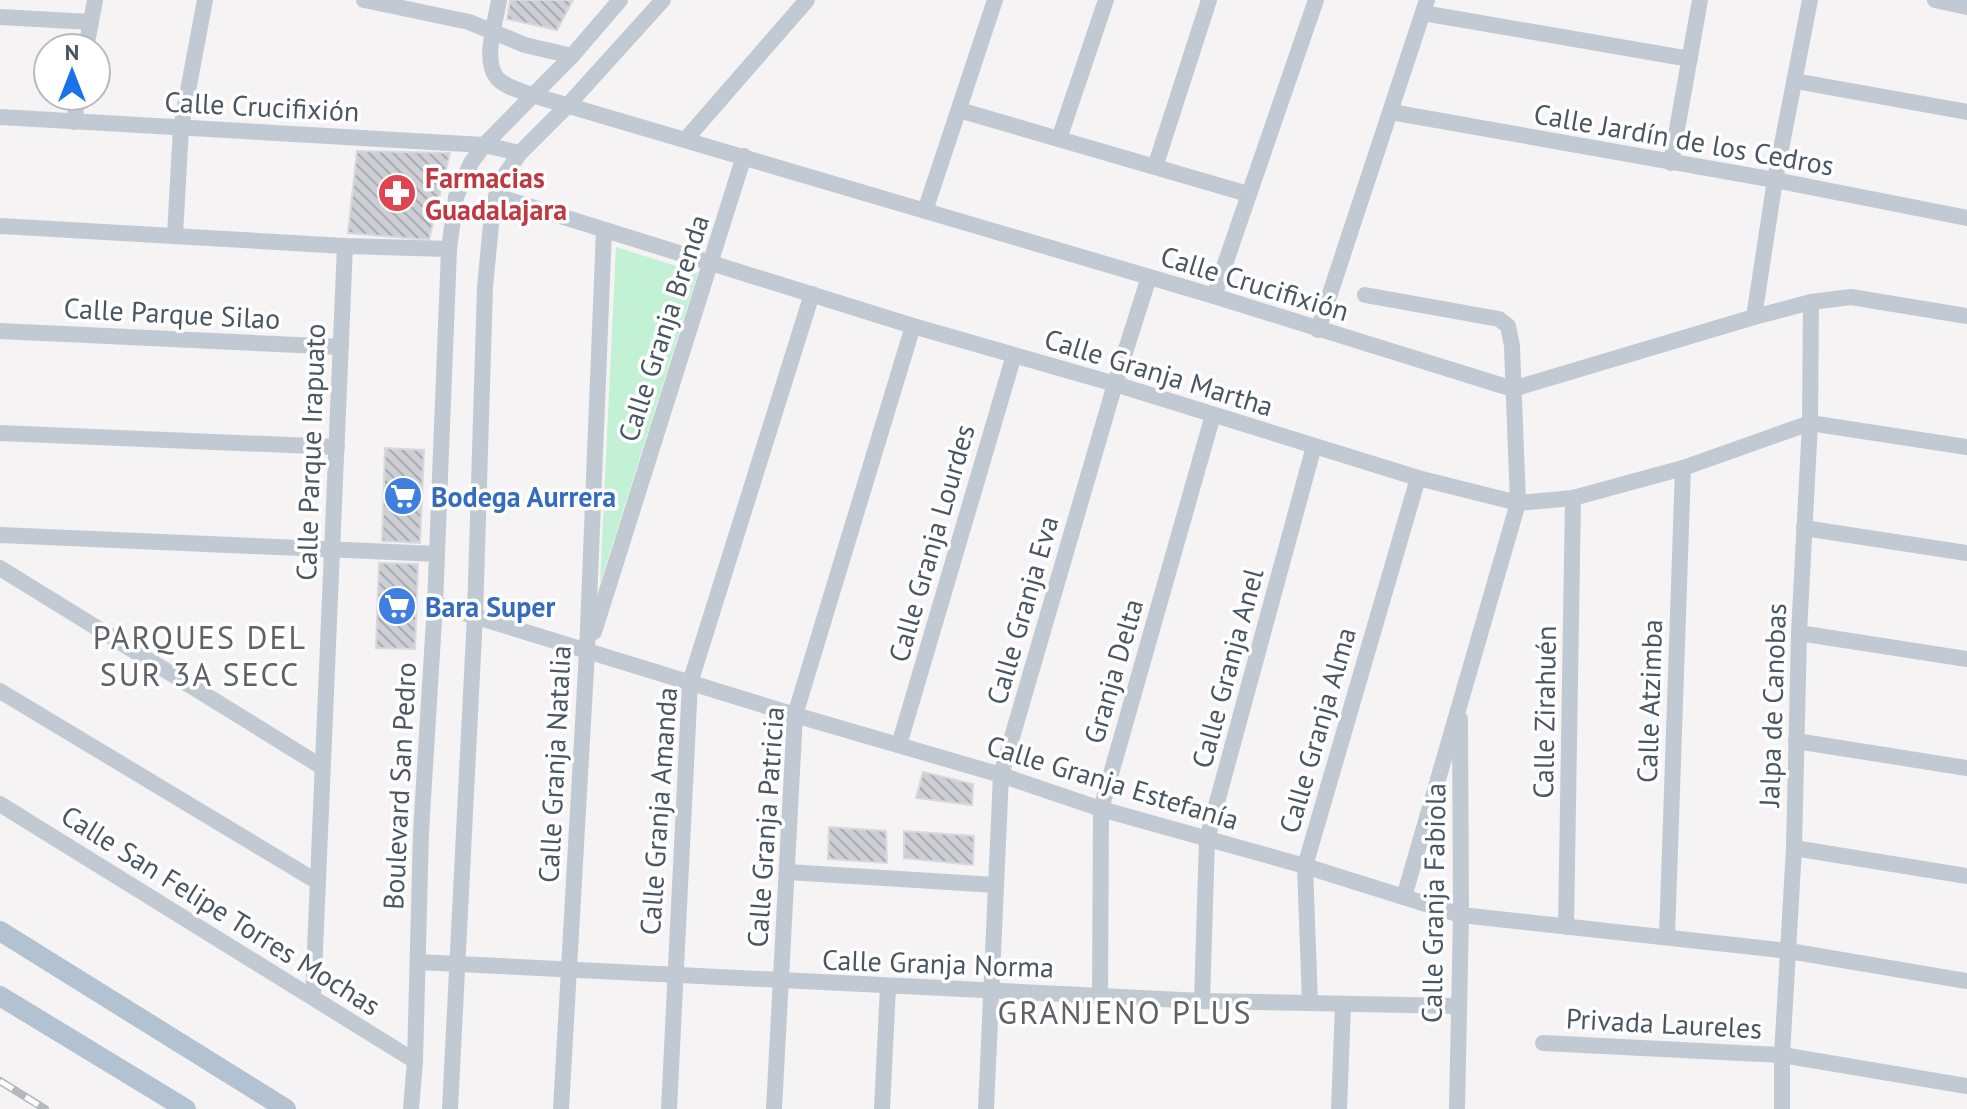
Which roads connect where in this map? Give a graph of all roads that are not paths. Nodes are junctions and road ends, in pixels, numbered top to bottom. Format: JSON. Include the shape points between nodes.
{"nodes":[{"id":1,"x":95,"y":0,"type":"edge"},
{"id":2,"x":205,"y":0,"type":"edge"},
{"id":3,"x":364,"y":0,"type":"edge"},
{"id":4,"x":499,"y":0,"type":"edge"},
{"id":5,"x":663,"y":0,"type":"edge"},
{"id":6,"x":807,"y":0,"type":"edge"},
{"id":7,"x":995,"y":0,"type":"edge"},
{"id":8,"x":1106,"y":0,"type":"edge"},
{"id":9,"x":1209,"y":0,"type":"edge"},
{"id":10,"x":1316,"y":0,"type":"edge"},
{"id":11,"x":1700,"y":0,"type":"edge"},
{"id":12,"x":1810,"y":0,"type":"edge"},
{"id":13,"x":1936,"y":0,"type":"edge"},
{"id":14,"x":614,"y":4,"type":"edge"},
{"id":15,"x":1425,"y":6,"type":"edge"},
{"id":16,"x":1967,"y":7,"type":"edge"},
{"id":17,"x":0,"y":17,"type":"edge"},
{"id":18,"x":91,"y":22,"type":"junction"},
{"id":19,"x":494,"y":30,"type":"junction"},
{"id":20,"x":89,"y":32,"type":"edge"},
{"id":21,"x":572,"y":56,"type":"junction"},
{"id":22,"x":1690,"y":59,"type":"junction"},
{"id":23,"x":1795,"y":81,"type":"junction"},
{"id":24,"x":532,"y":95,"type":"junction"},
{"id":25,"x":568,"y":105,"type":"junction"},
{"id":26,"x":959,"y":110,"type":"junction"},
{"id":27,"x":76,"y":112,"type":"edge"},
{"id":28,"x":1391,"y":112,"type":"junction"},
{"id":29,"x":1967,"y":112,"type":"edge"},
{"id":30,"x":0,"y":117,"type":"edge"},
{"id":31,"x":74,"y":122,"type":"junction"},
{"id":32,"x":181,"y":128,"type":"junction"},
{"id":33,"x":686,"y":139,"type":"junction"},
{"id":34,"x":1059,"y":139,"type":"junction"},
{"id":35,"x":484,"y":145,"type":"junction"},
{"id":36,"x":520,"y":153,"type":"junction"},
{"id":37,"x":744,"y":156,"type":"junction"},
{"id":38,"x":1671,"y":163,"type":"junction"},
{"id":39,"x":1155,"y":167,"type":"junction"},
{"id":40,"x":1775,"y":180,"type":"junction"},
{"id":41,"x":1248,"y":194,"type":"junction"},
{"id":42,"x":496,"y":196,"type":"junction"},
{"id":43,"x":925,"y":211,"type":"junction"},
{"id":44,"x":1967,"y":218,"type":"edge"},
{"id":45,"x":0,"y":226,"type":"edge"},
{"id":46,"x":604,"y":230,"type":"junction"},
{"id":47,"x":175,"y":235,"type":"junction"},
{"id":48,"x":345,"y":246,"type":"junction"},
{"id":49,"x":449,"y":249,"type":"junction"},
{"id":50,"x":711,"y":262,"type":"junction"},
{"id":51,"x":1149,"y":277,"type":"junction"},
{"id":52,"x":812,"y":294,"type":"junction"},
{"id":53,"x":1365,"y":295,"type":"dead end"},
{"id":54,"x":1214,"y":296,"type":"junction"},
{"id":55,"x":1811,"y":302,"type":"junction"},
{"id":56,"x":1967,"y":316,"type":"edge"},
{"id":57,"x":1754,"y":317,"type":"junction"},
{"id":58,"x":913,"y":326,"type":"junction"},
{"id":59,"x":1318,"y":330,"type":"junction"},
{"id":60,"x":0,"y":331,"type":"edge"},
{"id":61,"x":341,"y":347,"type":"junction"},
{"id":62,"x":1014,"y":355,"type":"junction"},
{"id":63,"x":1115,"y":384,"type":"junction"},
{"id":64,"x":1513,"y":389,"type":"junction"},
{"id":65,"x":1213,"y":415,"type":"junction"},
{"id":66,"x":1810,"y":423,"type":"junction"},
{"id":67,"x":0,"y":433,"type":"edge"},
{"id":68,"x":1314,"y":446,"type":"junction"},
{"id":69,"x":337,"y":447,"type":"junction"},
{"id":70,"x":1967,"y":447,"type":"edge"},
{"id":71,"x":1683,"y":468,"type":"junction"},
{"id":72,"x":1418,"y":478,"type":"junction"},
{"id":73,"x":1573,"y":498,"type":"junction"},
{"id":74,"x":1518,"y":503,"type":"junction"},
{"id":75,"x":1804,"y":528,"type":"junction"},
{"id":76,"x":0,"y":535,"type":"edge"},
{"id":77,"x":332,"y":551,"type":"junction"},
{"id":78,"x":1967,"y":553,"type":"edge"},
{"id":79,"x":437,"y":554,"type":"junction"},
{"id":80,"x":0,"y":568,"type":"edge"},
{"id":81,"x":435,"y":604,"type":"junction"},
{"id":82,"x":475,"y":615,"type":"junction"},
{"id":83,"x":1799,"y":633,"type":"junction"},
{"id":84,"x":587,"y":652,"type":"junction"},
{"id":85,"x":1967,"y":659,"type":"edge"},
{"id":86,"x":690,"y":683,"type":"junction"},
{"id":87,"x":0,"y":691,"type":"edge"},
{"id":88,"x":1460,"y":698,"type":"junction"},
{"id":89,"x":795,"y":715,"type":"junction"},
{"id":90,"x":1796,"y":741,"type":"junction"},
{"id":91,"x":899,"y":745,"type":"junction"},
{"id":92,"x":322,"y":767,"type":"junction"},
{"id":93,"x":1967,"y":768,"type":"edge"},
{"id":94,"x":1001,"y":775,"type":"junction"},
{"id":95,"x":0,"y":804,"type":"edge"},
{"id":96,"x":1101,"y":809,"type":"junction"},
{"id":97,"x":1207,"y":839,"type":"junction"},
{"id":98,"x":1794,"y":848,"type":"junction"},
{"id":99,"x":1305,"y":866,"type":"junction"},
{"id":100,"x":788,"y":872,"type":"junction"},
{"id":101,"x":1967,"y":876,"type":"edge"},
{"id":102,"x":316,"y":881,"type":"junction"},
{"id":103,"x":996,"y":885,"type":"junction"},
{"id":104,"x":1404,"y":897,"type":"junction"},
{"id":105,"x":1461,"y":915,"type":"junction"},
{"id":106,"x":1566,"y":927,"type":"junction"},
{"id":107,"x":0,"y":931,"type":"edge"},
{"id":108,"x":1667,"y":937,"type":"junction"},
{"id":109,"x":1789,"y":951,"type":"junction"},
{"id":110,"x":418,"y":962,"type":"junction"},
{"id":111,"x":456,"y":966,"type":"junction"},
{"id":112,"x":568,"y":970,"type":"junction"},
{"id":113,"x":673,"y":976,"type":"junction"},
{"id":114,"x":1967,"y":981,"type":"edge"},
{"id":115,"x":779,"y":982,"type":"junction"},
{"id":116,"x":888,"y":987,"type":"junction"},
{"id":117,"x":991,"y":992,"type":"junction"},
{"id":118,"x":1100,"y":995,"type":"junction"},
{"id":119,"x":0,"y":996,"type":"edge"},
{"id":120,"x":313,"y":997,"type":"junction"},
{"id":121,"x":1202,"y":1001,"type":"junction"},
{"id":122,"x":1310,"y":1003,"type":"junction"},
{"id":123,"x":1343,"y":1004,"type":"junction"},
{"id":124,"x":1457,"y":1006,"type":"junction"},
{"id":125,"x":1543,"y":1043,"type":"dead end"},
{"id":126,"x":1782,"y":1055,"type":"junction"},
{"id":127,"x":415,"y":1061,"type":"junction"},
{"id":128,"x":1967,"y":1086,"type":"edge"},
{"id":129,"x":186,"y":1109,"type":"edge"},
{"id":130,"x":286,"y":1109,"type":"edge"},
{"id":131,"x":411,"y":1109,"type":"edge"},
{"id":132,"x":450,"y":1109,"type":"edge"},
{"id":133,"x":561,"y":1109,"type":"edge"},
{"id":134,"x":669,"y":1109,"type":"edge"},
{"id":135,"x":774,"y":1109,"type":"edge"},
{"id":136,"x":882,"y":1109,"type":"edge"},
{"id":137,"x":986,"y":1109,"type":"edge"},
{"id":138,"x":1339,"y":1109,"type":"edge"},
{"id":139,"x":1457,"y":1109,"type":"edge"},
{"id":140,"x":1782,"y":1109,"type":"edge"}],
"edges":[{"from":1,"to":18,"type":"street"},
{"from":2,"to":32,"type":"street"},
{"from":3,"to":19,"type":"street"},
{"from":4,"to":19,"type":"street"},
{"from":5,"to":25,"type":"street"},
{"from":6,"to":33,"type":"street"},
{"from":7,"to":26,"type":"street"},
{"from":8,"to":34,"type":"street"},
{"from":9,"to":39,"type":"street"},
{"from":10,"to":41,"type":"street"},
{"from":11,"to":22,"type":"street"},
{"from":12,"to":23,"type":"street"},
{"from":13,"to":16,"type":"street"},
{"from":14,"to":21,"type":"street","name":"Boulevard San Pedro"},
{"from":15,"to":22,"type":"street"},
{"from":15,"to":28,"type":"street"},
{"from":17,"to":18,"type":"street"},
{"from":18,"to":20,"type":"street"},
{"from":19,"to":21,"type":"street","via":[[525,45]]},
{"from":19,"to":24,"type":"street","name":"Calle Crucifixión","via":[[491,67],[497,78]]},
{"from":21,"to":24,"type":"street","name":"Boulevard San Pedro"},
{"from":22,"to":38,"type":"street"},
{"from":23,"to":29,"type":"street"},
{"from":23,"to":40,"type":"street"},
{"from":24,"to":25,"type":"street","name":"Calle Crucifixión"},
{"from":24,"to":35,"type":"street","name":"Boulevard San Pedro"},
{"from":25,"to":33,"type":"street","name":"Calle Crucifixión"},
{"from":25,"to":36,"type":"street"},
{"from":26,"to":34,"type":"street"},
{"from":26,"to":43,"type":"street"},
{"from":27,"to":31,"type":"street"},
{"from":28,"to":38,"type":"street","name":"Calle Jardín de los Cedros"},
{"from":28,"to":59,"type":"street"},
{"from":30,"to":31,"type":"street","name":"Calle Crucifixión"},
{"from":31,"to":32,"type":"street","name":"Calle Crucifixión"},
{"from":32,"to":35,"type":"street","name":"Calle Crucifixión"},
{"from":32,"to":47,"type":"street"},
{"from":33,"to":37,"type":"street","name":"Calle Crucifixión"},
{"from":34,"to":39,"type":"street"},
{"from":35,"to":36,"type":"street","name":"Calle Crucifixión"},
{"from":35,"to":49,"type":"street","name":"Boulevard San Pedro","via":[[456,197]]},
{"from":36,"to":42,"type":"street"},
{"from":37,"to":43,"type":"street","name":"Calle Crucifixión"},
{"from":37,"to":50,"type":"street","name":"Calle Granja Brenda"},
{"from":38,"to":40,"type":"street","name":"Calle Jardín de los Cedros"},
{"from":39,"to":41,"type":"street"},
{"from":40,"to":44,"type":"street","name":"Calle Jardín de los Cedros"},
{"from":40,"to":57,"type":"street"},
{"from":41,"to":54,"type":"street"},
{"from":42,"to":46,"type":"street","name":"Calle Granja Martha"},
{"from":42,"to":82,"type":"street","via":[[485,287]]},
{"from":43,"to":51,"type":"street","name":"Calle Crucifixión"},
{"from":45,"to":47,"type":"street"},
{"from":46,"to":50,"type":"street","name":"Calle Granja Martha"},
{"from":46,"to":84,"type":"street","name":"Calle Granja Natalia"},
{"from":47,"to":48,"type":"street"},
{"from":48,"to":49,"type":"street"},
{"from":48,"to":61,"type":"street","name":"Calle Parque Irapuato"},
{"from":49,"to":79,"type":"street","name":"Boulevard San Pedro"},
{"from":50,"to":52,"type":"street","name":"Calle Granja Martha"},
{"from":50,"to":84,"type":"street","name":"Calle Granja Brenda"},
{"from":51,"to":54,"type":"street","name":"Calle Crucifixión"},
{"from":51,"to":63,"type":"street","name":"Calle Granja Eva"},
{"from":52,"to":58,"type":"street","name":"Calle Granja Martha"},
{"from":52,"to":86,"type":"street","name":"Calle Granja Amanda"},
{"from":53,"to":64,"type":"street","name":"Calle Granja Fabiola","via":[[1499,319],[1511,335]]},
{"from":54,"to":59,"type":"street","name":"Calle Crucifixión"},
{"from":55,"to":56,"type":"street","via":[[1851,297]]},
{"from":55,"to":57,"type":"street"},
{"from":55,"to":66,"type":"street","name":"Jalpa de Canobas"},
{"from":57,"to":64,"type":"street"},
{"from":58,"to":62,"type":"street","name":"Calle Granja Martha"},
{"from":58,"to":89,"type":"street","name":"Calle Granja Patricia"},
{"from":59,"to":64,"type":"street","name":"Calle Crucifixión"},
{"from":60,"to":61,"type":"street","name":"Calle Parque Silao"},
{"from":61,"to":69,"type":"street","name":"Calle Parque Irapuato"},
{"from":62,"to":63,"type":"street","name":"Calle Granja Martha"},
{"from":62,"to":91,"type":"street","name":"Calle Granja Lourdes"},
{"from":63,"to":65,"type":"street","name":"Calle Granja Martha"},
{"from":63,"to":94,"type":"street","name":"Calle Granja Eva"},
{"from":64,"to":74,"type":"street","name":"Calle Granja Fabiola"},
{"from":65,"to":68,"type":"street","name":"Calle Granja Martha"},
{"from":65,"to":96,"type":"street","name":"Granja Delta"},
{"from":66,"to":70,"type":"street"},
{"from":66,"to":71,"type":"street","name":"Calle Granja Martha"},
{"from":66,"to":75,"type":"street","name":"Jalpa de Canobas"},
{"from":67,"to":69,"type":"street"},
{"from":68,"to":72,"type":"street","name":"Calle Granja Martha"},
{"from":68,"to":97,"type":"street","name":"Calle Granja Anel"},
{"from":69,"to":77,"type":"street","name":"Calle Parque Irapuato"},
{"from":71,"to":73,"type":"street","name":"Calle Granja Martha"},
{"from":71,"to":108,"type":"street","name":"Calle Atzimba"},
{"from":72,"to":74,"type":"street","name":"Calle Granja Martha"},
{"from":72,"to":99,"type":"street","name":"Calle Granja Alma"},
{"from":73,"to":74,"type":"street","name":"Calle Granja Martha"},
{"from":73,"to":106,"type":"street","name":"Calle Zirahuén"},
{"from":74,"to":88,"type":"street","name":"Calle Granja Fabiola"},
{"from":75,"to":78,"type":"street"},
{"from":75,"to":83,"type":"street","name":"Jalpa de Canobas"},
{"from":76,"to":77,"type":"street"},
{"from":77,"to":79,"type":"street"},
{"from":77,"to":92,"type":"street","name":"Calle Parque Irapuato"},
{"from":79,"to":81,"type":"street","name":"Boulevard San Pedro"},
{"from":80,"to":92,"type":"street"},
{"from":81,"to":82,"type":"street","name":"Calle Granja Estefanía"},
{"from":81,"to":110,"type":"street","name":"Boulevard San Pedro"},
{"from":82,"to":84,"type":"street","name":"Calle Granja Estefanía"},
{"from":82,"to":111,"type":"street"},
{"from":83,"to":85,"type":"street"},
{"from":83,"to":90,"type":"street","name":"Jalpa de Canobas"},
{"from":84,"to":86,"type":"street","name":"Calle Granja Estefanía"},
{"from":84,"to":112,"type":"street","name":"Calle Granja Natalia"},
{"from":86,"to":89,"type":"street","name":"Calle Granja Estefanía"},
{"from":86,"to":113,"type":"street","name":"Calle Granja Amanda"},
{"from":87,"to":102,"type":"street"},
{"from":88,"to":104,"type":"street","name":"Calle Granja Fabiola"},
{"from":88,"to":105,"type":"street","name":"Calle Granja Fabiola"},
{"from":89,"to":91,"type":"street","name":"Calle Granja Estefanía"},
{"from":89,"to":100,"type":"street","name":"Calle Granja Patricia"},
{"from":90,"to":93,"type":"street"},
{"from":90,"to":98,"type":"street","name":"Jalpa de Canobas"},
{"from":91,"to":94,"type":"street","name":"Calle Granja Estefanía"},
{"from":92,"to":102,"type":"street","name":"Calle Parque Irapuato"},
{"from":94,"to":96,"type":"street","name":"Calle Granja Estefanía"},
{"from":94,"to":103,"type":"street","name":"Calle Granja Eva"},
{"from":95,"to":120,"type":"street","name":"Calle San Felipe Torres Mochas"},
{"from":96,"to":97,"type":"street","name":"Calle Granja Estefanía"},
{"from":96,"to":118,"type":"street","name":"Granja Delta"},
{"from":97,"to":99,"type":"street","name":"Calle Granja Estefanía"},
{"from":97,"to":121,"type":"street","name":"Calle Granja Anel"},
{"from":98,"to":101,"type":"street"},
{"from":98,"to":109,"type":"street","name":"Jalpa de Canobas"},
{"from":99,"to":104,"type":"street","name":"Calle Granja Estefanía"},
{"from":99,"to":122,"type":"street","name":"Calle Granja Alma"},
{"from":100,"to":103,"type":"street"},
{"from":100,"to":115,"type":"street","name":"Calle Granja Patricia"},
{"from":102,"to":120,"type":"street","name":"Calle Parque Irapuato"},
{"from":103,"to":117,"type":"street","name":"Calle Granja Eva"},
{"from":104,"to":105,"type":"street","name":"Calle Granja Estefanía"},
{"from":105,"to":106,"type":"street","name":"Calle Granja Estefanía"},
{"from":105,"to":124,"type":"street","name":"Calle Granja Fabiola"},
{"from":106,"to":108,"type":"street","name":"Calle Granja Estefanía"},
{"from":107,"to":130,"type":"main road"},
{"from":108,"to":109,"type":"street","name":"Calle Granja Estefanía"},
{"from":109,"to":114,"type":"street","name":"Calle Granja Estefanía"},
{"from":109,"to":126,"type":"street","name":"Jalpa de Canobas"},
{"from":110,"to":111,"type":"street","name":"Calle Granja Norma"},
{"from":110,"to":127,"type":"street","name":"Boulevard San Pedro"},
{"from":111,"to":112,"type":"street","name":"Calle Granja Norma"},
{"from":111,"to":132,"type":"street"},
{"from":112,"to":113,"type":"street","name":"Calle Granja Norma"},
{"from":112,"to":133,"type":"street","name":"Calle Granja Natalia"},
{"from":113,"to":115,"type":"street","name":"Calle Granja Norma"},
{"from":113,"to":134,"type":"street","name":"Calle Granja Amanda"},
{"from":115,"to":116,"type":"street","name":"Calle Granja Norma"},
{"from":115,"to":135,"type":"street","name":"Calle Granja Patricia"},
{"from":116,"to":117,"type":"street","name":"Calle Granja Norma"},
{"from":116,"to":136,"type":"street"},
{"from":117,"to":118,"type":"street","name":"Calle Granja Norma"},
{"from":117,"to":137,"type":"street","name":"Calle Granja Eva"},
{"from":118,"to":121,"type":"street","name":"Calle Granja Norma"},
{"from":119,"to":129,"type":"main road"},
{"from":120,"to":127,"type":"street","name":"Calle San Felipe Torres Mochas"},
{"from":121,"to":122,"type":"street","name":"Calle Granja Norma"},
{"from":122,"to":123,"type":"street","name":"Calle Granja Norma"},
{"from":123,"to":124,"type":"street","name":"Calle Granja Norma"},
{"from":123,"to":138,"type":"street"},
{"from":124,"to":139,"type":"street","name":"Calle Granja Fabiola"},
{"from":125,"to":126,"type":"street","name":"Privada Laureles"},
{"from":126,"to":128,"type":"street","name":"Privada Laureles"},
{"from":126,"to":140,"type":"street","name":"Jalpa de Canobas"},
{"from":127,"to":131,"type":"street","name":"Boulevard San Pedro"}]}
